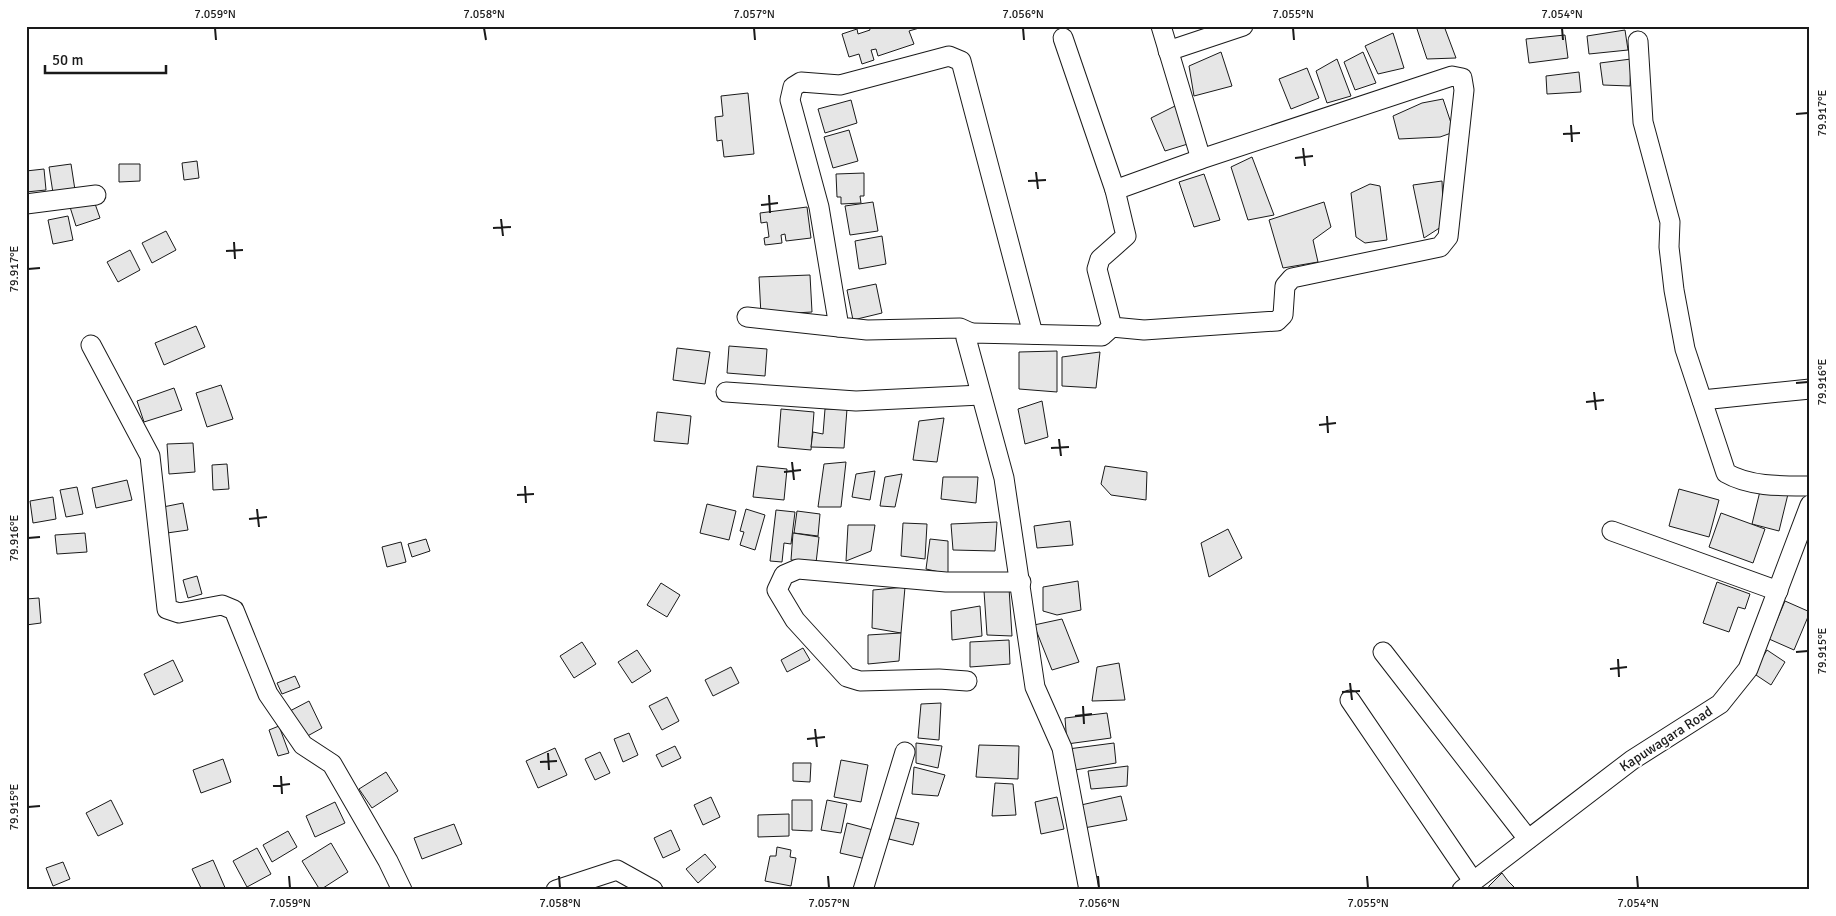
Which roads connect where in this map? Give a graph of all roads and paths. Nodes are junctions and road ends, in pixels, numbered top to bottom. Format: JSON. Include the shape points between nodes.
{"nodes":[{"id":1,"x":1161,"y":26,"type":"edge"},
{"id":2,"x":1243,"y":26,"type":"edge"},
{"id":3,"x":1063,"y":38,"type":"dead end"},
{"id":4,"x":1638,"y":41,"type":"dead end"},
{"id":5,"x":1168,"y":51,"type":"junction"},
{"id":6,"x":1202,"y":159,"type":"junction"},
{"id":7,"x":1115,"y":190,"type":"junction"},
{"id":8,"x":96,"y":195,"type":"dead end"},
{"id":9,"x":26,"y":204,"type":"edge"},
{"id":10,"x":747,"y":316,"type":"dead end"},
{"id":11,"x":839,"y":327,"type":"junction"},
{"id":12,"x":1112,"y":327,"type":"junction"},
{"id":13,"x":971,"y":333,"type":"junction"},
{"id":14,"x":1033,"y":334,"type":"junction"},
{"id":15,"x":90,"y":345,"type":"dead end"},
{"id":16,"x":1810,"y":390,"type":"edge"},
{"id":17,"x":726,"y":392,"type":"dead end"},
{"id":18,"x":981,"y":395,"type":"junction"},
{"id":19,"x":1702,"y":400,"type":"junction"},
{"id":20,"x":1810,"y":486,"type":"edge"},
{"id":21,"x":1810,"y":505,"type":"edge"},
{"id":22,"x":1612,"y":531,"type":"dead end"},
{"id":23,"x":1021,"y":582,"type":"junction"},
{"id":24,"x":1778,"y":590,"type":"junction"},
{"id":25,"x":1383,"y":652,"type":"dead end"},
{"id":26,"x":967,"y":681,"type":"dead end"},
{"id":27,"x":1350,"y":700,"type":"dead end"},
{"id":28,"x":905,"y":752,"type":"dead end"},
{"id":29,"x":1528,"y":839,"type":"junction"},
{"id":30,"x":1467,"y":885,"type":"edge"},
{"id":31,"x":402,"y":890,"type":"edge"},
{"id":32,"x":556,"y":890,"type":"edge"},
{"id":33,"x":653,"y":890,"type":"edge"},
{"id":34,"x":864,"y":890,"type":"edge"},
{"id":35,"x":1089,"y":890,"type":"edge"}],
"edges":[{"from":1,"to":5,"type":"street"},
{"from":2,"to":5,"type":"street"},
{"from":3,"to":7,"type":"street"},
{"from":4,"to":19,"type":"street","via":[[1643,122],[1670,222],[1674,290],[1685,348]]},
{"from":5,"to":6,"type":"street"},
{"from":6,"to":7,"type":"street"},
{"from":6,"to":12,"type":"street","via":[[1452,76],[1462,78],[1464,90],[1448,237],[1440,247],[1292,278],[1285,286],[1283,314],[1276,321],[1144,330]]},
{"from":7,"to":12,"type":"street","via":[[1126,236],[1100,260],[1097,269]]},
{"from":8,"to":9,"type":"street"},
{"from":10,"to":11,"type":"street"},
{"from":11,"to":13,"type":"street","via":[[867,330],[960,328]]},
{"from":11,"to":14,"type":"street","via":[[819,206],[790,100],[793,87],[801,82],[840,85],[949,56],[961,61]]},
{"from":12,"to":14,"type":"street","via":[[1102,336]]},
{"from":13,"to":14,"type":"street"},
{"from":13,"to":18,"type":"street","via":[[966,338]]},
{"from":15,"to":31,"type":"street","via":[[150,456],[168,609],[179,613],[222,605],[234,610],[268,694],[303,745],[332,764]]},
{"from":16,"to":19,"type":"street"},
{"from":17,"to":18,"type":"street","via":[[856,401]]},
{"from":18,"to":23,"type":"street","via":[[1004,478]]},
{"from":19,"to":20,"type":"street","via":[[1726,473],[1738,480]]},
{"from":21,"to":24,"type":"street","name":"Kapuwagara Road"},
{"from":22,"to":24,"type":"street"},
{"from":23,"to":26,"type":"street","via":[[946,582],[798,568],[784,575],[777,590],[795,620],[847,677],[860,681]]},
{"from":23,"to":35,"type":"street","via":[[1035,687],[1062,748]]},
{"from":24,"to":29,"type":"street","name":"Kapuwagara Road","via":[[1748,669],[1720,704],[1632,760]]},
{"from":25,"to":29,"type":"street"},
{"from":27,"to":30,"type":"street"},
{"from":28,"to":34,"type":"street"},
{"from":29,"to":30,"type":"street","name":"Kapuwagara Road"},
{"from":32,"to":33,"type":"street","via":[[617,870]]}]}
